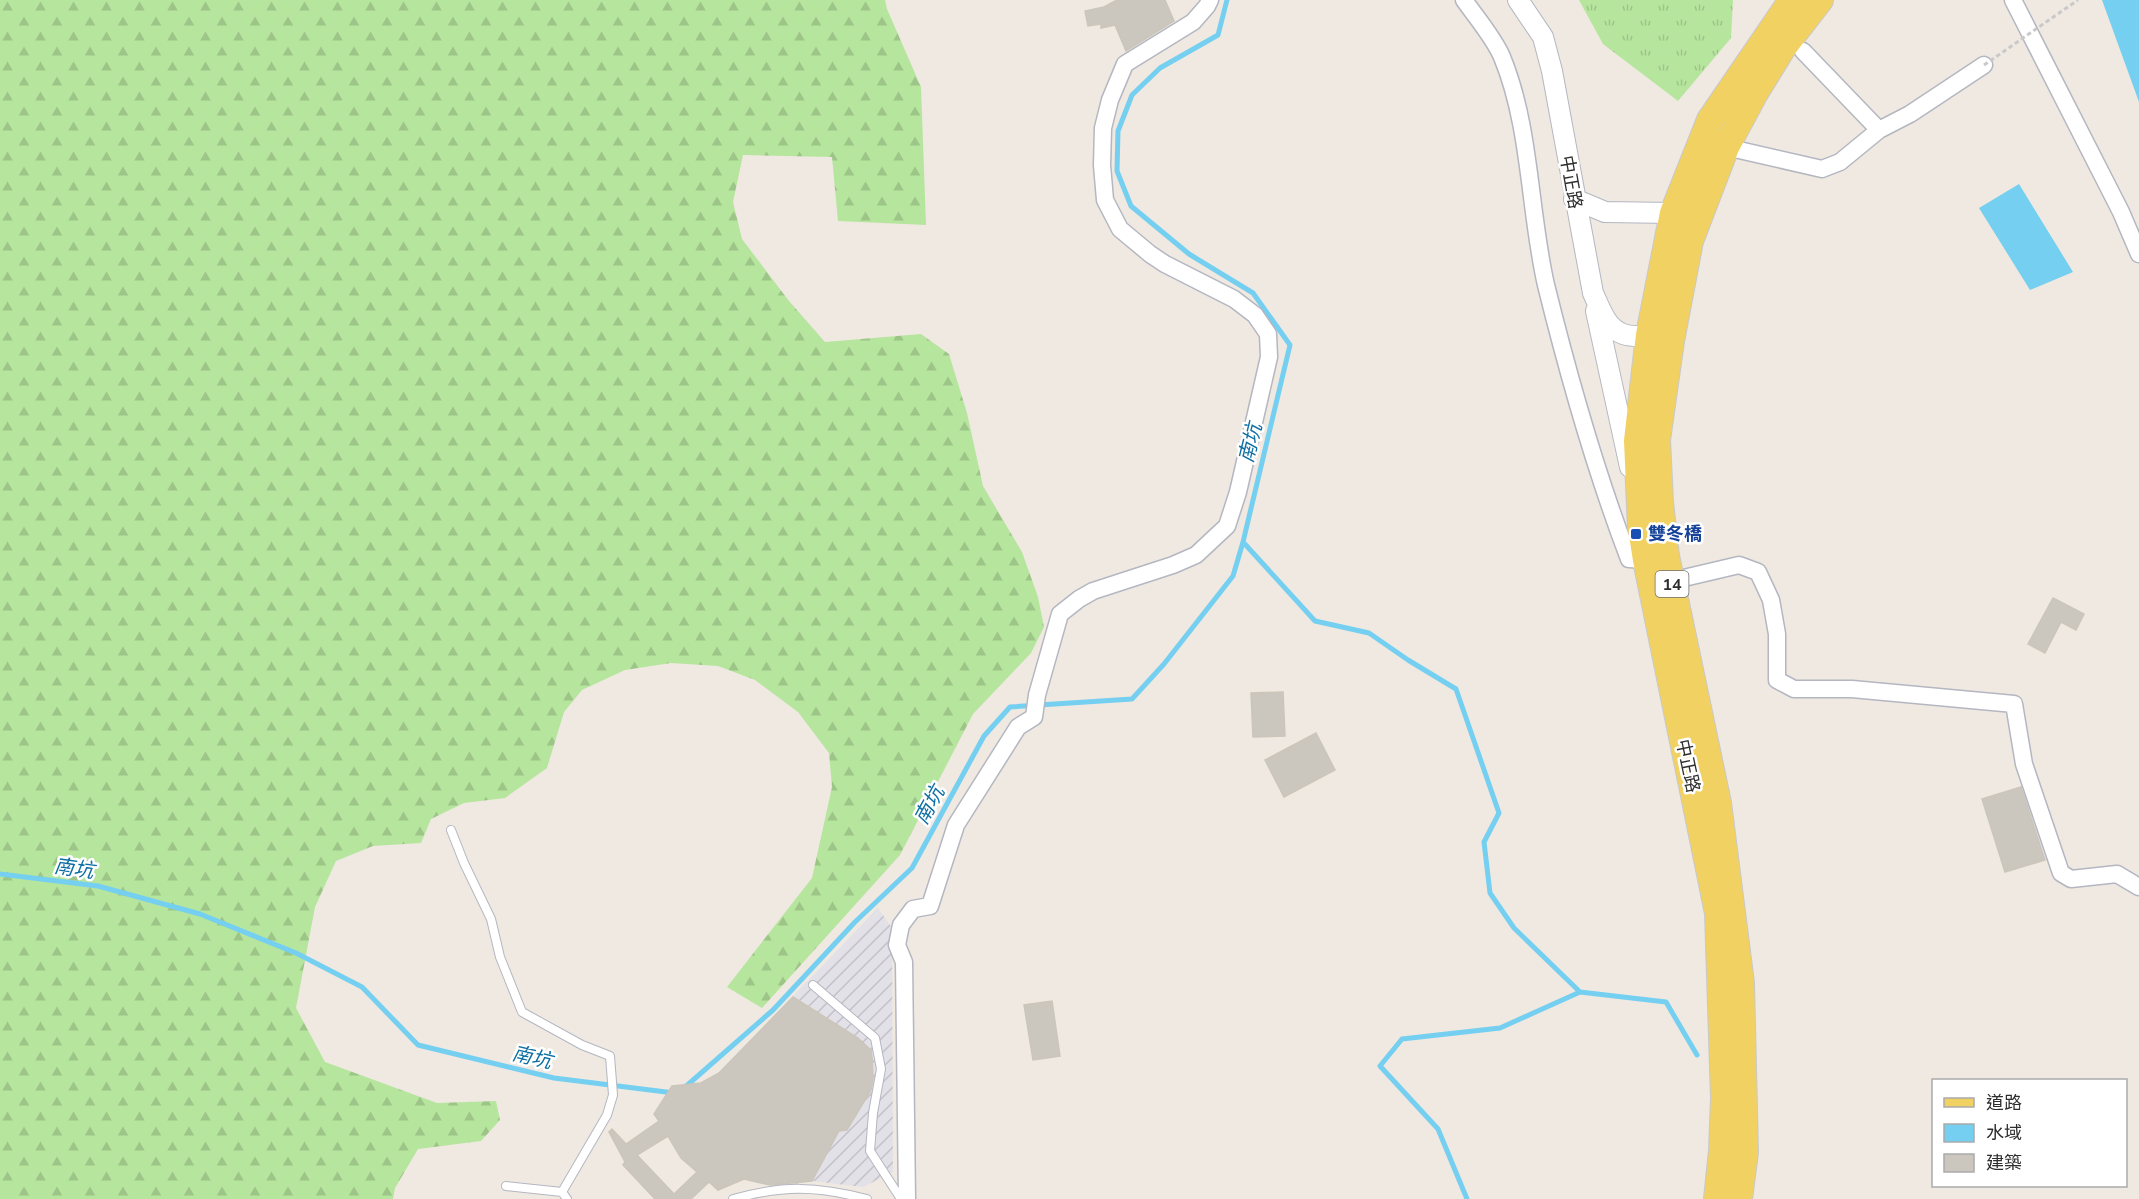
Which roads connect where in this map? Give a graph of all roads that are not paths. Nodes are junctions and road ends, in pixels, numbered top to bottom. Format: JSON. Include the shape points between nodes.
{"nodes":[{"id":1,"x":1210,"y":0,"type":"edge"},
{"id":2,"x":1464,"y":0,"type":"edge"},
{"id":3,"x":1518,"y":0,"type":"edge"},
{"id":4,"x":1792,"y":0,"type":"edge"},
{"id":5,"x":1820,"y":0,"type":"edge"},
{"id":6,"x":2013,"y":0,"type":"edge"},
{"id":7,"x":1803,"y":51,"type":"dead end"},
{"id":8,"x":1984,"y":65,"type":"road end"},
{"id":9,"x":1879,"y":130,"type":"junction"},
{"id":10,"x":1726,"y":147,"type":"junction"},
{"id":11,"x":1574,"y":199,"type":"junction"},
{"id":12,"x":1673,"y":213,"type":"junction"},
{"id":13,"x":2139,"y":254,"type":"edge"},
{"id":14,"x":1593,"y":293,"type":"junction"},
{"id":15,"x":1660,"y":338,"type":"junction"},
{"id":16,"x":1641,"y":519,"type":"junction"},
{"id":17,"x":1646,"y":560,"type":"junction"},
{"id":18,"x":1671,"y":581,"type":"junction"},
{"id":19,"x":451,"y":830,"type":"dead end"},
{"id":20,"x":2139,"y":887,"type":"edge"},
{"id":21,"x":813,"y":985,"type":"dead end"},
{"id":22,"x":506,"y":1186,"type":"dead end"},
{"id":23,"x":565,"y":1195,"type":"edge"},
{"id":24,"x":733,"y":1199,"type":"edge"},
{"id":25,"x":867,"y":1199,"type":"edge"},
{"id":26,"x":901,"y":1199,"type":"edge"},
{"id":27,"x":907,"y":1199,"type":"edge"},
{"id":28,"x":1717,"y":1199,"type":"edge"},
{"id":29,"x":1739,"y":1199,"type":"edge"}],
"edges":[{"from":1,"to":27,"type":"street","via":[[1193,22],[1125,64],[1103,128],[1102,165],[1105,200],[1120,229],[1165,264],[1234,298],[1255,315],[1268,334],[1269,357],[1238,492],[1227,526],[1196,555],[1093,591],[1060,614],[1034,717],[1018,727],[956,825],[930,906],[913,909],[901,925],[897,945],[904,962]]},
{"from":2,"to":17,"type":"street","via":[[1502,56],[1519,114],[1546,282],[1604,492],[1629,559]]},
{"from":3,"to":11,"type":"street","name":"中正路","via":[[1543,37]]},
{"from":4,"to":12,"type":"main road","name":"中正路","number":"14","via":[[1710,120]]},
{"from":5,"to":10,"type":"main road","name":"中正路","number":"14","via":[[1782,49]]},
{"from":6,"to":13,"type":"street"},
{"from":7,"to":9,"type":"street"},
{"from":8,"to":9,"type":"street"},
{"from":9,"to":10,"type":"street","via":[[1840,162],[1822,169]]},
{"from":10,"to":15,"type":"main road","name":"中正路","number":"14"},
{"from":11,"to":12,"type":"street","via":[[1605,212]]},
{"from":11,"to":14,"type":"street","name":"中正路"},
{"from":12,"to":15,"type":"main road","name":"中正路","number":"14"},
{"from":14,"to":15,"type":"street","name":"中正路","via":[[1609,325],[1624,334]]},
{"from":14,"to":16,"type":"street"},
{"from":15,"to":16,"type":"main road","name":"中正路","number":"14","via":[[1637,441]]},
{"from":15,"to":18,"type":"main road","name":"中正路","number":"14","via":[[1657,440],[1660,502]]},
{"from":16,"to":17,"type":"main road","name":"中正路","number":"14"},
{"from":17,"to":28,"type":"main road","name":"中正路","number":"14","via":[[1718,912],[1724,1098]]},
{"from":18,"to":20,"type":"street","via":[[1739,565],[1758,572],[1772,600],[1777,680],[1794,689],[1852,689],[2014,704],[2024,764],[2061,873],[2071,879],[2117,874]]},
{"from":18,"to":29,"type":"main road","name":"中正路","number":"14","via":[[1718,803],[1741,983],[1745,1152]]},
{"from":19,"to":23,"type":"lane","via":[[491,919],[500,957],[522,1012],[610,1056],[613,1095],[607,1115]]},
{"from":21,"to":26,"type":"lane","via":[[875,1038],[882,1069],[870,1151]]},
{"from":22,"to":23,"type":"lane"},
{"from":24,"to":25,"type":"lane","via":[[786,1188],[836,1191]]}]}
